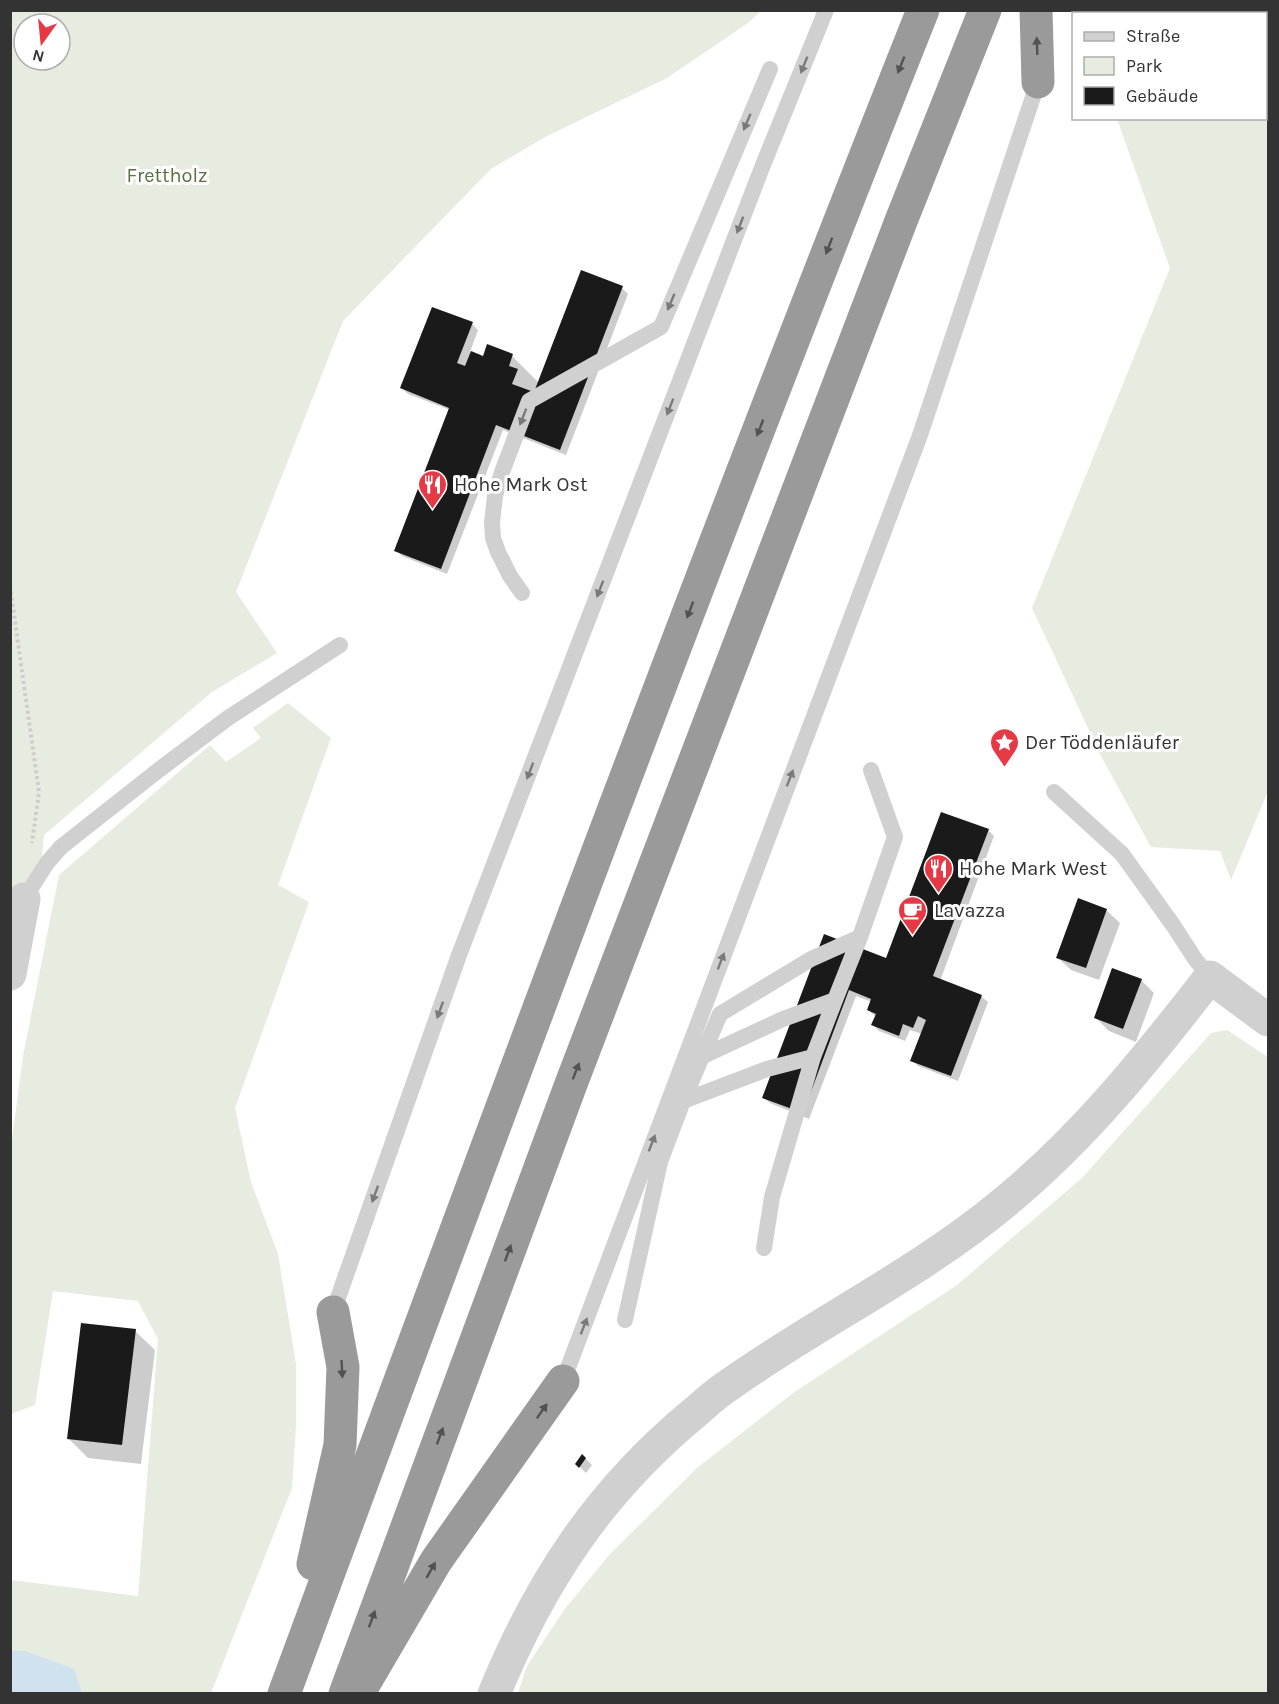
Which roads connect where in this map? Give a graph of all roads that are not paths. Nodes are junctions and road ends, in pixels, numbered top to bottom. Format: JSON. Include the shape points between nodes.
{"nodes":[{"id":1,"x":826,"y":10,"type":"edge"},
{"id":2,"x":922,"y":10,"type":"edge"},
{"id":3,"x":985,"y":10,"type":"edge"},
{"id":4,"x":1036,"y":10,"type":"edge"},
{"id":5,"x":770,"y":69,"type":"dead end"},
{"id":6,"x":1038,"y":82,"type":"joint"},
{"id":7,"x":522,"y":593,"type":"dead end"},
{"id":8,"x":340,"y":645,"type":"dead end"},
{"id":9,"x":871,"y":770,"type":"dead end"},
{"id":10,"x":1054,"y":792,"type":"dead end"},
{"id":11,"x":24,"y":899,"type":"joint"},
{"id":12,"x":860,"y":937,"type":"junction"},
{"id":13,"x":10,"y":974,"type":"edge"},
{"id":14,"x":1210,"y":977,"type":"junction"},
{"id":15,"x":835,"y":1000,"type":"junction"},
{"id":16,"x":1269,"y":1020,"type":"edge"},
{"id":17,"x":701,"y":1057,"type":"junction"},
{"id":18,"x":813,"y":1058,"type":"junction"},
{"id":19,"x":683,"y":1101,"type":"junction"},
{"id":20,"x":764,"y":1248,"type":"dead end"},
{"id":21,"x":333,"y":1312,"type":"joint"},
{"id":22,"x":625,"y":1320,"type":"dead end"},
{"id":23,"x":563,"y":1381,"type":"joint"},
{"id":24,"x":283,"y":1694,"type":"edge"},
{"id":25,"x":345,"y":1694,"type":"edge"},
{"id":26,"x":359,"y":1694,"type":"edge"},
{"id":27,"x":494,"y":1694,"type":"edge"}],
"edges":[{"from":1,"to":21,"type":"lane","one_way":true,"via":[[464,944]]},
{"from":2,"to":24,"type":"highway","one_way":true,"via":[[521,1051]]},
{"from":25,"to":3,"type":"highway","one_way":true,"via":[[575,1073]]},
{"from":6,"to":4,"type":"highway","one_way":true},
{"from":5,"to":7,"type":"lane","one_way":true,"via":[[661,327],[529,401],[502,472],[492,522],[501,559]]},
{"from":23,"to":6,"type":"lane","one_way":true,"via":[[919,438]]},
{"from":8,"to":11,"type":"lane","via":[[228,718],[61,847]]},
{"from":9,"to":12,"type":"lane","via":[[896,837]]},
{"from":10,"to":14,"type":"lane","via":[[1122,854]]},
{"from":11,"to":13,"type":"street"},
{"from":12,"to":15,"type":"lane"},
{"from":12,"to":17,"type":"lane","via":[[811,959],[720,1014]]},
{"from":14,"to":16,"type":"street"},
{"from":14,"to":27,"type":"street","via":[[1099,1112],[1005,1203],[949,1245],[726,1386],[643,1460],[608,1498],[555,1572],[513,1648]]},
{"from":15,"to":17,"type":"lane"},
{"from":15,"to":18,"type":"lane"},
{"from":17,"to":19,"type":"lane"},
{"from":18,"to":19,"type":"lane","via":[[767,1069]]},
{"from":18,"to":20,"type":"lane","via":[[772,1197]]},
{"from":19,"to":22,"type":"lane","via":[[660,1162]]},
{"from":21,"to":24,"type":"highway","one_way":true,"via":[[343,1367],[340,1445]]},
{"from":26,"to":23,"type":"highway","one_way":true,"via":[[436,1561]]}]}
